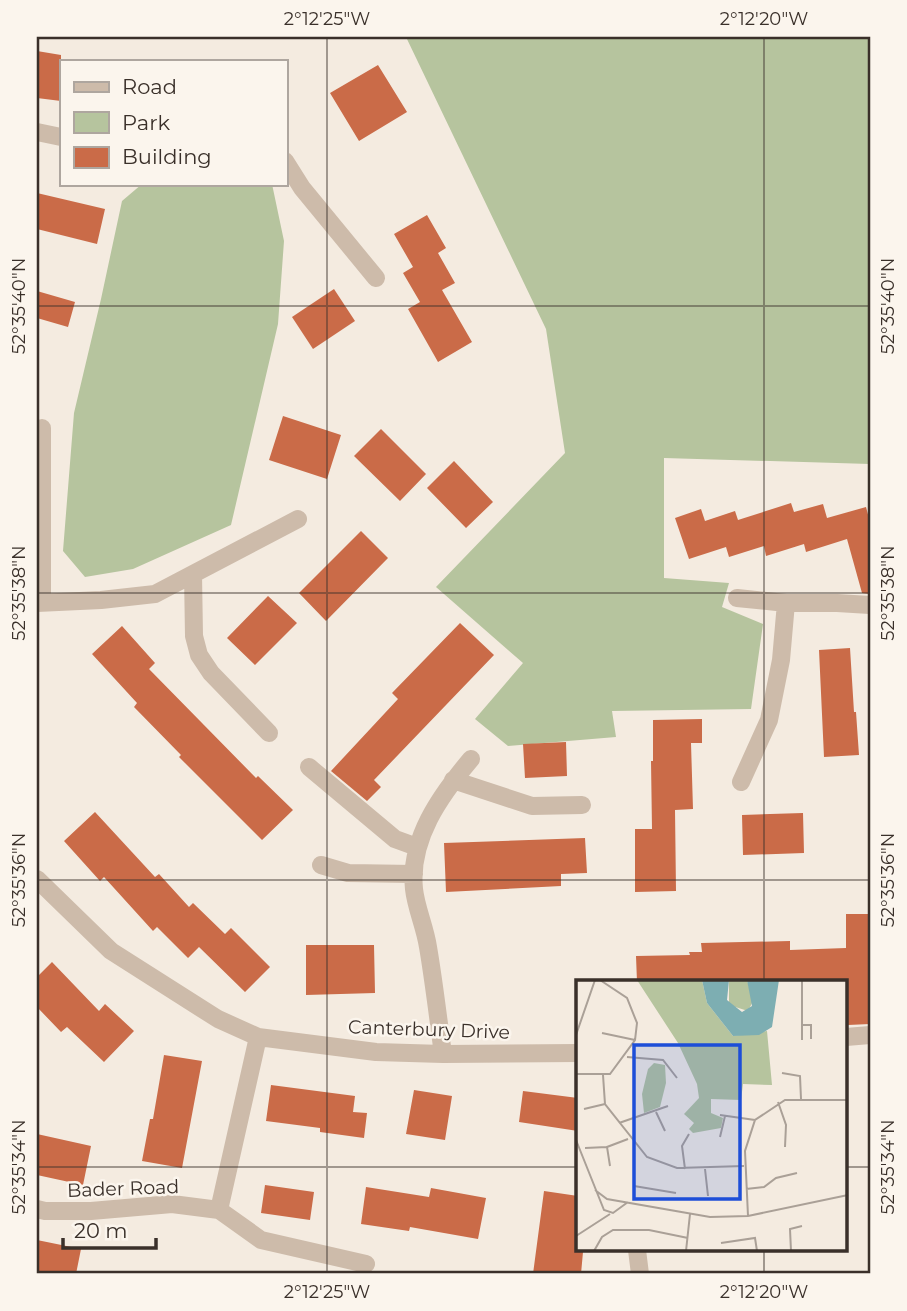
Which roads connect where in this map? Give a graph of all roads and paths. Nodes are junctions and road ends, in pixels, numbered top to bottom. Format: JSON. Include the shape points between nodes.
{"nodes":[{"id":1,"x":37,"y":132,"type":"edge"},
{"id":2,"x":60,"y":136,"type":"edge"},
{"id":3,"x":287,"y":164,"type":"edge"},
{"id":4,"x":376,"y":278,"type":"dead end"},
{"id":5,"x":42,"y":428,"type":"dead end"},
{"id":6,"x":298,"y":519,"type":"dead end"},
{"id":7,"x":193,"y":574,"type":"junction"},
{"id":8,"x":737,"y":598,"type":"dead end"},
{"id":9,"x":39,"y":602,"type":"edge"},
{"id":10,"x":786,"y":603,"type":"junction"},
{"id":11,"x":870,"y":605,"type":"edge"},
{"id":12,"x":269,"y":733,"type":"dead end"},
{"id":13,"x":471,"y":759,"type":"dead end"},
{"id":14,"x":309,"y":768,"type":"dead end"},
{"id":15,"x":453,"y":780,"type":"junction"},
{"id":16,"x":741,"y":782,"type":"dead end"},
{"id":17,"x":582,"y":805,"type":"dead end"},
{"id":18,"x":417,"y":847,"type":"junction"},
{"id":19,"x":321,"y":865,"type":"dead end"},
{"id":20,"x":414,"y":874,"type":"junction"},
{"id":21,"x":37,"y":880,"type":"edge"},
{"id":22,"x":870,"y":1035,"type":"edge"},
{"id":23,"x":258,"y":1037,"type":"junction"},
{"id":24,"x":848,"y":1037,"type":"edge"},
{"id":25,"x":576,"y":1053,"type":"edge"},
{"id":26,"x":443,"y":1054,"type":"junction"},
{"id":27,"x":37,"y":1209,"type":"edge"},
{"id":28,"x":219,"y":1210,"type":"junction"},
{"id":29,"x":637,"y":1252,"type":"edge"},
{"id":30,"x":366,"y":1264,"type":"dead end"},
{"id":31,"x":640,"y":1274,"type":"edge"}],
"edges":[{"from":1,"to":2,"type":"street"},
{"from":3,"to":4,"type":"street"},
{"from":5,"to":9,"type":"street"},
{"from":6,"to":7,"type":"street"},
{"from":7,"to":9,"type":"street","via":[[155,594]]},
{"from":7,"to":12,"type":"street","via":[[194,636],[199,655]]},
{"from":8,"to":10,"type":"street"},
{"from":10,"to":11,"type":"street"},
{"from":10,"to":16,"type":"street","via":[[769,720]]},
{"from":13,"to":15,"type":"street"},
{"from":14,"to":18,"type":"street","via":[[396,839]]},
{"from":15,"to":17,"type":"street","via":[[532,806]]},
{"from":15,"to":18,"type":"street","via":[[423,827]]},
{"from":18,"to":20,"type":"street"},
{"from":19,"to":20,"type":"street","via":[[348,873]]},
{"from":20,"to":26,"type":"street"},
{"from":21,"to":23,"type":"street","name":"Canterbury Drive","via":[[111,951],[218,1019]]},
{"from":22,"to":24,"type":"street"},
{"from":23,"to":26,"type":"street","name":"Canterbury Drive","via":[[376,1052]]},
{"from":23,"to":28,"type":"street"},
{"from":25,"to":26,"type":"street","name":"Canterbury Drive"},
{"from":27,"to":28,"type":"street","name":"Bader Road","via":[[91,1211],[172,1204]]},
{"from":28,"to":30,"type":"street","name":"Bader Road","via":[[261,1240]]},
{"from":29,"to":31,"type":"street"}]}
